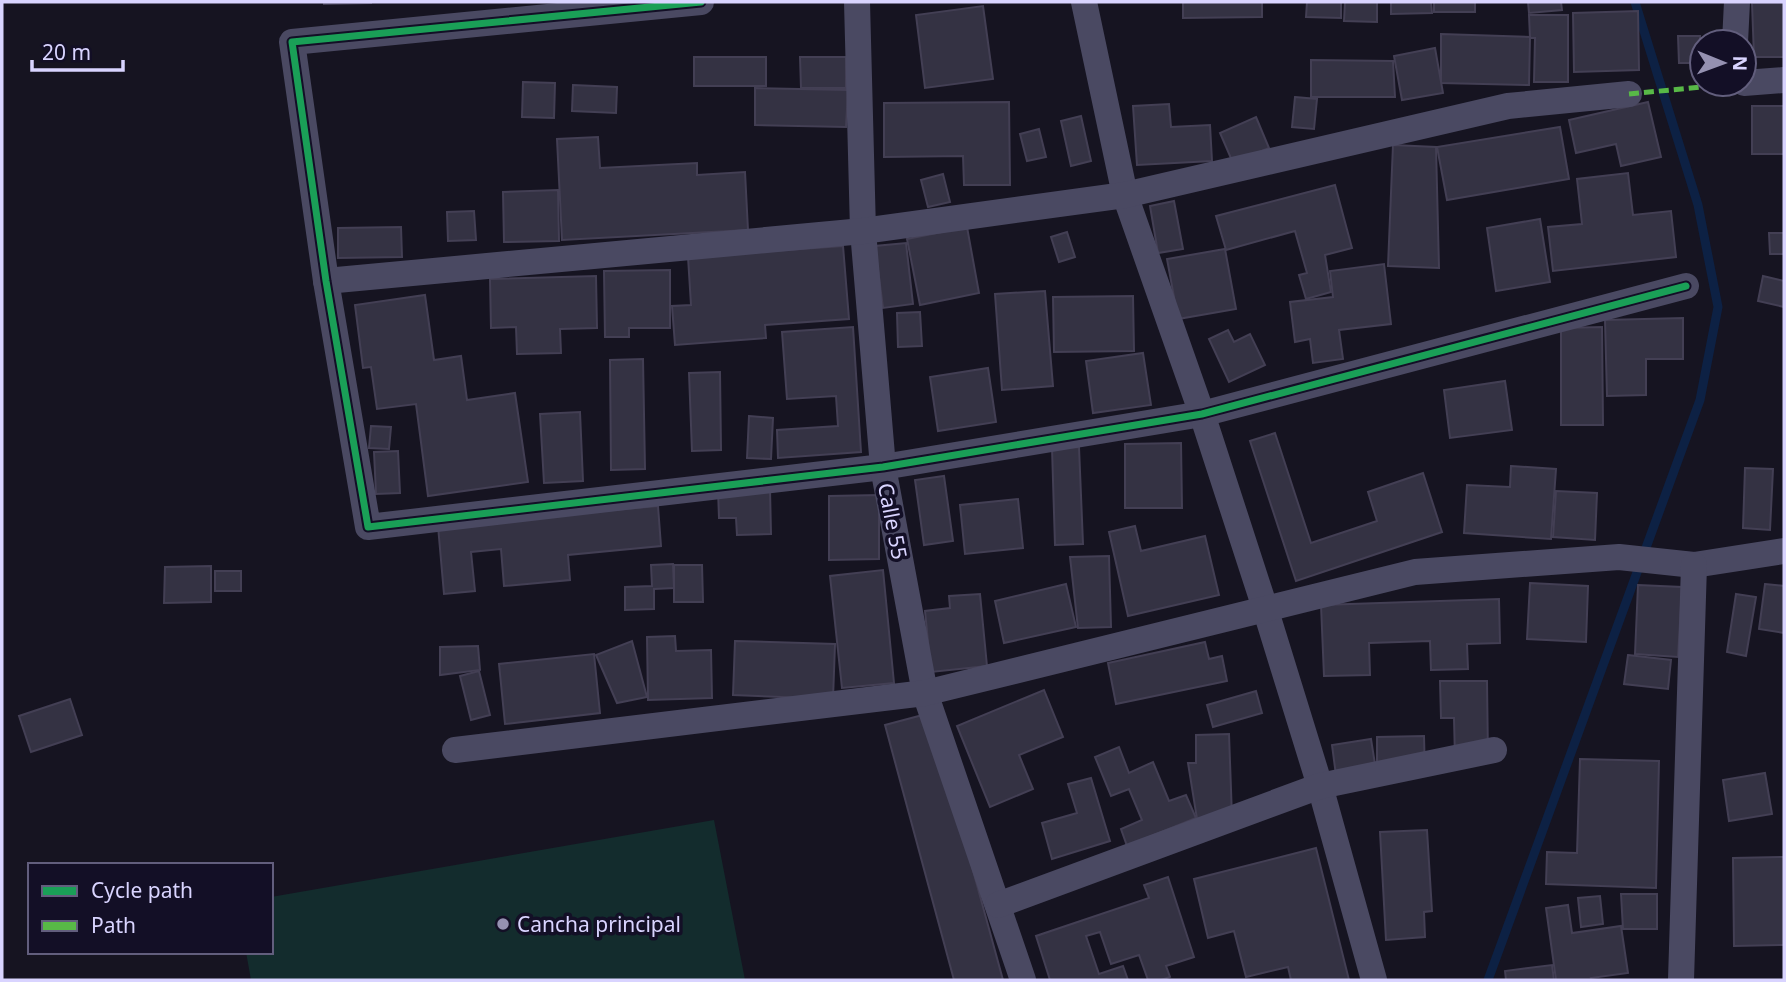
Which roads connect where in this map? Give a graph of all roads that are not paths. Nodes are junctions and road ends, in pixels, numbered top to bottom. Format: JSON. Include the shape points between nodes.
{"nodes":[{"id":1,"x":701,"y":2,"type":"edge"},
{"id":2,"x":857,"y":2,"type":"edge"},
{"id":3,"x":1084,"y":2,"type":"edge"},
{"id":4,"x":1737,"y":2,"type":"edge"},
{"id":5,"x":573,"y":8,"type":"edge"},
{"id":6,"x":1736,"y":28,"type":"edge"},
{"id":7,"x":1784,"y":80,"type":"edge"},
{"id":8,"x":1758,"y":82,"type":"edge"},
{"id":9,"x":1629,"y":94,"type":"dead end"},
{"id":10,"x":1125,"y":195,"type":"junction"},
{"id":11,"x":863,"y":231,"type":"junction"},
{"id":12,"x":326,"y":281,"type":"junction"},
{"id":13,"x":1686,"y":286,"type":"dead end"},
{"id":14,"x":1202,"y":414,"type":"junction"},
{"id":15,"x":883,"y":467,"type":"junction"},
{"id":16,"x":1784,"y":551,"type":"edge"},
{"id":17,"x":1682,"y":564,"type":"junction"},
{"id":18,"x":1265,"y":608,"type":"junction"},
{"id":19,"x":925,"y":693,"type":"junction"},
{"id":20,"x":454,"y":750,"type":"dead end"},
{"id":21,"x":1494,"y":750,"type":"dead end"},
{"id":22,"x":1320,"y":786,"type":"junction"},
{"id":23,"x":998,"y":905,"type":"junction"},
{"id":24,"x":1023,"y":980,"type":"edge"},
{"id":25,"x":1374,"y":980,"type":"edge"},
{"id":26,"x":1681,"y":980,"type":"edge"}],
"edges":[{"from":1,"to":5,"type":"street"},
{"from":2,"to":11,"type":"street","name":"Calle 55"},
{"from":3,"to":10,"type":"street"},
{"from":4,"to":6,"type":"street"},
{"from":5,"to":12,"type":"street","via":[[292,42]]},
{"from":7,"to":8,"type":"street"},
{"from":9,"to":10,"type":"street","via":[[1508,106]]},
{"from":10,"to":11,"type":"street"},
{"from":10,"to":14,"type":"street"},
{"from":11,"to":12,"type":"street"},
{"from":11,"to":15,"type":"street","name":"Calle 55"},
{"from":12,"to":15,"type":"street","via":[[368,527]]},
{"from":13,"to":14,"type":"street"},
{"from":14,"to":15,"type":"street"},
{"from":14,"to":18,"type":"street"},
{"from":15,"to":19,"type":"street","name":"Calle 55"},
{"from":16,"to":17,"type":"street"},
{"from":17,"to":18,"type":"street","via":[[1619,557],[1415,572]]},
{"from":17,"to":26,"type":"street"},
{"from":18,"to":19,"type":"street"},
{"from":18,"to":22,"type":"street"},
{"from":19,"to":20,"type":"street"},
{"from":19,"to":23,"type":"street","name":"Calle 55"},
{"from":21,"to":22,"type":"street"},
{"from":22,"to":23,"type":"street"},
{"from":22,"to":25,"type":"street"},
{"from":23,"to":24,"type":"street","name":"Calle 55"}]}
